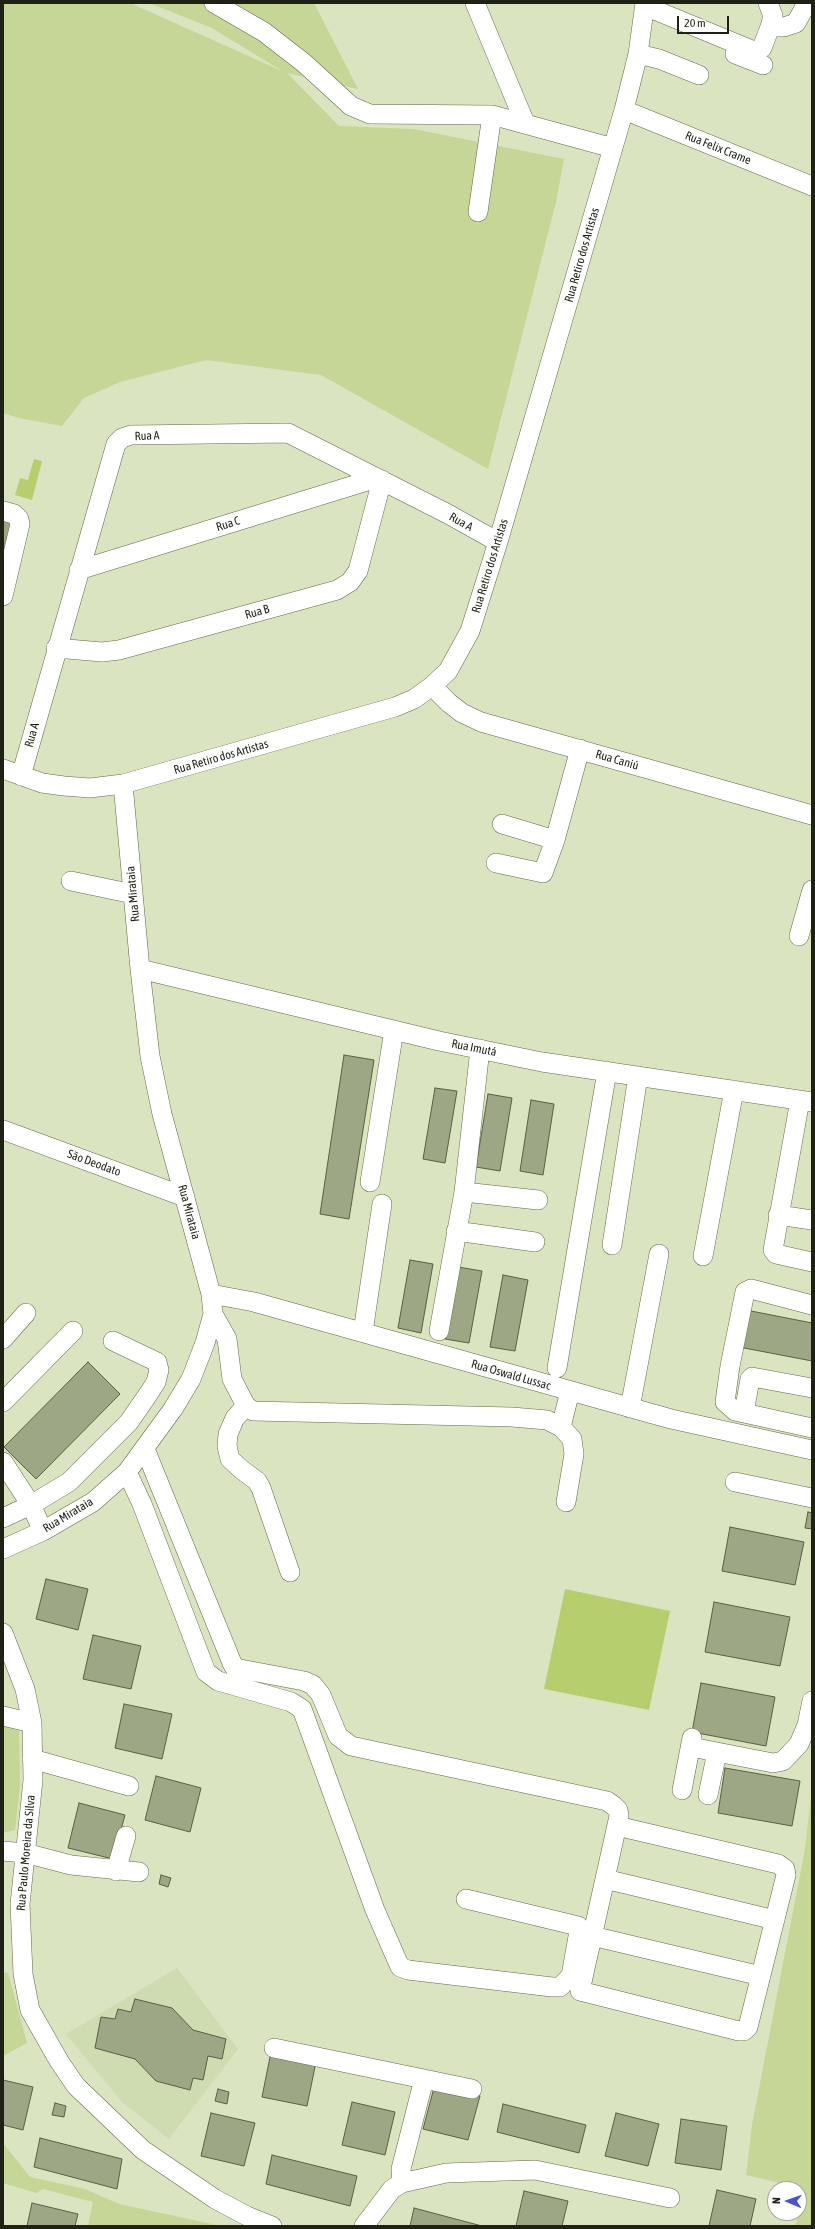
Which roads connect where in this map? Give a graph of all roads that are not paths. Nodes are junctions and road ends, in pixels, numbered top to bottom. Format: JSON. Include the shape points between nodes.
{"nodes":[{"id":1,"x":214,"y":3,"type":"edge"},
{"id":2,"x":475,"y":3,"type":"edge"},
{"id":3,"x":768,"y":3,"type":"edge"},
{"id":4,"x":807,"y":3,"type":"edge"},
{"id":5,"x":644,"y":9,"type":"edge"},
{"id":6,"x":770,"y":27,"type":"junction"},
{"id":7,"x":638,"y":54,"type":"junction"},
{"id":8,"x":763,"y":65,"type":"dead end"},
{"id":9,"x":699,"y":75,"type":"dead end"},
{"id":10,"x":624,"y":110,"type":"junction"},
{"id":11,"x":492,"y":115,"type":"junction"},
{"id":12,"x":525,"y":123,"type":"junction"},
{"id":13,"x":613,"y":148,"type":"junction"},
{"id":14,"x":812,"y":186,"type":"edge"},
{"id":15,"x":478,"y":212,"type":"dead end"},
{"id":16,"x":380,"y":479,"type":"junction"},
{"id":17,"x":3,"y":511,"type":"edge"},
{"id":18,"x":498,"y":542,"type":"junction"},
{"id":19,"x":79,"y":570,"type":"junction"},
{"id":20,"x":6,"y":572,"type":"edge"},
{"id":21,"x":3,"y":596,"type":"edge"},
{"id":22,"x":56,"y":648,"type":"junction"},
{"id":23,"x":432,"y":686,"type":"junction"},
{"id":24,"x":580,"y":750,"type":"junction"},
{"id":25,"x":3,"y":769,"type":"edge"},
{"id":26,"x":21,"y":776,"type":"junction"},
{"id":27,"x":123,"y":784,"type":"junction"},
{"id":28,"x":812,"y":815,"type":"edge"},
{"id":29,"x":502,"y":824,"type":"dead end"},
{"id":30,"x":555,"y":840,"type":"junction"},
{"id":31,"x":496,"y":863,"type":"dead end"},
{"id":32,"x":71,"y":881,"type":"dead end"},
{"id":33,"x":812,"y":890,"type":"edge"},
{"id":34,"x":133,"y":894,"type":"junction"},
{"id":35,"x":799,"y":936,"type":"dead end"},
{"id":36,"x":140,"y":969,"type":"junction"},
{"id":37,"x":394,"y":1030,"type":"junction"},
{"id":38,"x":480,"y":1049,"type":"junction"},
{"id":39,"x":607,"y":1071,"type":"junction"},
{"id":40,"x":638,"y":1076,"type":"junction"},
{"id":41,"x":734,"y":1090,"type":"junction"},
{"id":42,"x":806,"y":1101,"type":"edge"},
{"id":43,"x":3,"y":1130,"type":"edge"},
{"id":44,"x":370,"y":1182,"type":"dead end"},
{"id":45,"x":464,"y":1192,"type":"junction"},
{"id":46,"x":185,"y":1197,"type":"junction"},
{"id":47,"x":538,"y":1200,"type":"dead end"},
{"id":48,"x":382,"y":1204,"type":"dead end"},
{"id":49,"x":778,"y":1215,"type":"junction"},
{"id":50,"x":812,"y":1220,"type":"edge"},
{"id":51,"x":456,"y":1231,"type":"junction"},
{"id":52,"x":535,"y":1242,"type":"dead end"},
{"id":53,"x":612,"y":1246,"type":"dead end"},
{"id":54,"x":659,"y":1254,"type":"dead end"},
{"id":55,"x":703,"y":1256,"type":"dead end"},
{"id":56,"x":812,"y":1262,"type":"edge"},
{"id":57,"x":211,"y":1294,"type":"junction"},
{"id":58,"x":812,"y":1305,"type":"edge"},
{"id":59,"x":26,"y":1313,"type":"dead end"},
{"id":60,"x":213,"y":1314,"type":"junction"},
{"id":61,"x":72,"y":1331,"type":"dead end"},
{"id":62,"x":439,"y":1331,"type":"dead end"},
{"id":63,"x":363,"y":1332,"type":"junction"},
{"id":64,"x":3,"y":1339,"type":"edge"},
{"id":65,"x":113,"y":1341,"type":"dead end"},
{"id":66,"x":557,"y":1368,"type":"dead end"},
{"id":67,"x":812,"y":1388,"type":"edge"},
{"id":68,"x":570,"y":1391,"type":"junction"},
{"id":69,"x":3,"y":1402,"type":"edge"},
{"id":70,"x":246,"y":1406,"type":"junction"},
{"id":71,"x":630,"y":1408,"type":"junction"},
{"id":72,"x":744,"y":1413,"type":"junction"},
{"id":73,"x":561,"y":1427,"type":"junction"},
{"id":74,"x":812,"y":1428,"type":"edge"},
{"id":75,"x":146,"y":1449,"type":"junction"},
{"id":76,"x":812,"y":1450,"type":"edge"},
{"id":77,"x":3,"y":1462,"type":"edge"},
{"id":78,"x":127,"y":1472,"type":"junction"},
{"id":79,"x":735,"y":1482,"type":"dead end"},
{"id":80,"x":812,"y":1498,"type":"edge"},
{"id":81,"x":566,"y":1502,"type":"dead end"},
{"id":82,"x":31,"y":1505,"type":"junction"},
{"id":83,"x":3,"y":1518,"type":"edge"},
{"id":84,"x":43,"y":1531,"type":"junction"},
{"id":85,"x":3,"y":1549,"type":"edge"},
{"id":86,"x":290,"y":1572,"type":"dead end"},
{"id":87,"x":3,"y":1633,"type":"edge"},
{"id":88,"x":812,"y":1701,"type":"edge"},
{"id":89,"x":3,"y":1716,"type":"edge"},
{"id":90,"x":32,"y":1722,"type":"junction"},
{"id":91,"x":717,"y":1752,"type":"junction"},
{"id":92,"x":32,"y":1759,"type":"junction"},
{"id":93,"x":129,"y":1786,"type":"dead end"},
{"id":94,"x":682,"y":1790,"type":"dead end"},
{"id":95,"x":708,"y":1795,"type":"dead end"},
{"id":96,"x":617,"y":1826,"type":"junction"},
{"id":97,"x":126,"y":1836,"type":"dead end"},
{"id":98,"x":3,"y":1851,"type":"edge"},
{"id":99,"x":25,"y":1853,"type":"junction"},
{"id":100,"x":116,"y":1871,"type":"junction"},
{"id":101,"x":139,"y":1872,"type":"dead end"},
{"id":102,"x":605,"y":1879,"type":"junction"},
{"id":103,"x":466,"y":1899,"type":"dead end"},
{"id":104,"x":775,"y":1920,"type":"junction"},
{"id":105,"x":592,"y":1936,"type":"junction"},
{"id":106,"x":761,"y":1976,"type":"junction"},
{"id":107,"x":274,"y":2048,"type":"dead end"},
{"id":108,"x":424,"y":2079,"type":"junction"},
{"id":109,"x":472,"y":2089,"type":"dead end"},
{"id":110,"x":402,"y":2183,"type":"junction"},
{"id":111,"x":670,"y":2198,"type":"dead end"},
{"id":112,"x":272,"y":2226,"type":"edge"},
{"id":113,"x":364,"y":2226,"type":"edge"}],
"edges":[{"from":1,"to":11,"type":"street","via":[[264,32],[304,63],[351,106],[370,114]]},
{"from":2,"to":12,"type":"street"},
{"from":3,"to":6,"type":"street","via":[[772,16]]},
{"from":4,"to":6,"type":"street","via":[[796,23],[784,27]]},
{"from":5,"to":6,"type":"street","via":[[754,50],[762,48]]},
{"from":5,"to":7,"type":"street","name":"Rua Retiro dos Artistas"},
{"from":5,"to":8,"type":"street","via":[[663,24]]},
{"from":7,"to":9,"type":"street","via":[[659,59]]},
{"from":7,"to":10,"type":"street","name":"Rua Retiro dos Artistas"},
{"from":10,"to":13,"type":"street","name":"Rua Retiro dos Artistas"},
{"from":10,"to":14,"type":"street","name":"Rua Felix Crame"},
{"from":11,"to":12,"type":"street"},
{"from":11,"to":15,"type":"street"},
{"from":12,"to":13,"type":"street"},
{"from":13,"to":18,"type":"street","name":"Rua Retiro dos Artistas"},
{"from":16,"to":18,"type":"street","name":"Rua A"},
{"from":16,"to":19,"type":"street","name":"Rua C"},
{"from":16,"to":19,"type":"street","name":"Rua A","via":[[288,433],[131,435],[122,438],[116,444]]},
{"from":16,"to":22,"type":"street","name":"Rua B","via":[[358,571],[350,582],[337,590],[119,650],[102,652]]},
{"from":17,"to":20,"type":"street","via":[[20,519]]},
{"from":18,"to":23,"type":"street","name":"Rua Retiro dos Artistas","via":[[463,645],[448,671]]},
{"from":19,"to":22,"type":"street","name":"Rua A"},
{"from":20,"to":21,"type":"street"},
{"from":22,"to":26,"type":"street","name":"Rua A"},
{"from":23,"to":24,"type":"street","name":"Rua Caniú","via":[[462,713],[482,722]]},
{"from":23,"to":27,"type":"street","name":"Rua Retiro dos Artistas","via":[[414,699],[395,707]]},
{"from":24,"to":28,"type":"street","name":"Rua Caniú"},
{"from":24,"to":30,"type":"street"},
{"from":25,"to":26,"type":"street","name":"Rua Retiro dos Artistas"},
{"from":26,"to":27,"type":"street","name":"Rua Retiro dos Artistas","via":[[42,783],[64,786],[90,788]]},
{"from":27,"to":34,"type":"street","name":"Rua Mirataia"},
{"from":29,"to":30,"type":"street"},
{"from":30,"to":31,"type":"street","via":[[544,873]]},
{"from":32,"to":34,"type":"street"},
{"from":33,"to":35,"type":"street"},
{"from":34,"to":36,"type":"street","name":"Rua Mirataia"},
{"from":36,"to":37,"type":"street","name":"Rua Imutá"},
{"from":36,"to":46,"type":"street","name":"Rua Mirataia","via":[[151,1063]]},
{"from":37,"to":38,"type":"street","name":"Rua Imutá"},
{"from":37,"to":44,"type":"street"},
{"from":38,"to":39,"type":"street","name":"Rua Imutá","via":[[542,1062]]},
{"from":38,"to":45,"type":"street"},
{"from":39,"to":40,"type":"street","name":"Rua Imutá"},
{"from":39,"to":66,"type":"street"},
{"from":40,"to":41,"type":"street","name":"Rua Imutá"},
{"from":40,"to":53,"type":"street"},
{"from":41,"to":42,"type":"street","name":"Rua Imutá"},
{"from":41,"to":55,"type":"street"},
{"from":42,"to":49,"type":"street"},
{"from":43,"to":46,"type":"street","name":"São Deodato"},
{"from":45,"to":47,"type":"street"},
{"from":45,"to":51,"type":"street"},
{"from":46,"to":57,"type":"street","name":"Rua Mirataia"},
{"from":48,"to":63,"type":"street"},
{"from":49,"to":50,"type":"street"},
{"from":49,"to":56,"type":"street","via":[[773,1250],[776,1254]]},
{"from":51,"to":52,"type":"street"},
{"from":51,"to":62,"type":"street"},
{"from":54,"to":71,"type":"street"},
{"from":57,"to":60,"type":"street","name":"Rua Mirataia"},
{"from":57,"to":63,"type":"street","name":"Rua Oswald Lussac","via":[[254,1302]]},
{"from":58,"to":72,"type":"street","via":[[751,1289],[745,1292],[725,1393],[725,1402],[729,1407]]},
{"from":59,"to":64,"type":"street"},
{"from":60,"to":70,"type":"street","via":[[227,1339],[232,1379]]},
{"from":60,"to":75,"type":"street","name":"Rua Mirataia","via":[[191,1379]]},
{"from":61,"to":69,"type":"street"},
{"from":63,"to":68,"type":"street","name":"Rua Oswald Lussac"},
{"from":65,"to":82,"type":"street","via":[[157,1362],[159,1370],[156,1382],[128,1422],[69,1482]]},
{"from":67,"to":72,"type":"street","via":[[752,1377]]},
{"from":68,"to":71,"type":"street","name":"Rua Oswald Lussac"},
{"from":68,"to":73,"type":"street"},
{"from":70,"to":73,"type":"street","via":[[260,1412],[532,1418],[547,1420]]},
{"from":70,"to":86,"type":"street","via":[[235,1418],[228,1434],[228,1452],[230,1459],[257,1481],[261,1488]]},
{"from":71,"to":76,"type":"street","name":"Rua Oswald Lussac"},
{"from":72,"to":74,"type":"street"},
{"from":73,"to":81,"type":"street","via":[[572,1439],[574,1454]]},
{"from":75,"to":78,"type":"street","name":"Rua Mirataia"},
{"from":75,"to":96,"type":"street","via":[[235,1668],[313,1685],[321,1695],[338,1736],[351,1746],[607,1801],[618,1810]]},
{"from":77,"to":82,"type":"street"},
{"from":78,"to":84,"type":"street","name":"Rua Mirataia","via":[[92,1502]]},
{"from":78,"to":103,"type":"street","via":[[142,1504],[206,1672],[218,1681],[291,1702],[302,1710],[375,1910],[400,1967],[552,1988],[560,1987],[571,1976],[578,1926]]},
{"from":79,"to":80,"type":"street"},
{"from":82,"to":83,"type":"street"},
{"from":82,"to":84,"type":"street"},
{"from":84,"to":85,"type":"street","name":"Rua Mirataia"},
{"from":87,"to":90,"type":"street","name":"Rua Paulo Moreira da Silva","via":[[24,1689]]},
{"from":88,"to":91,"type":"street","via":[[807,1725],[799,1744],[783,1761],[773,1763]]},
{"from":89,"to":90,"type":"street"},
{"from":90,"to":92,"type":"street","name":"Rua Paulo Moreira da Silva"},
{"from":91,"to":94,"type":"street","via":[[692,1743]]},
{"from":91,"to":95,"type":"street"},
{"from":92,"to":93,"type":"street"},
{"from":92,"to":99,"type":"street","name":"Rua Paulo Moreira da Silva","via":[[33,1780]]},
{"from":96,"to":102,"type":"street"},
{"from":96,"to":104,"type":"street","via":[[782,1866],[786,1874]]},
{"from":97,"to":100,"type":"street"},
{"from":98,"to":99,"type":"street"},
{"from":99,"to":100,"type":"street","via":[[71,1865]]},
{"from":99,"to":112,"type":"street","name":"Rua Paulo Moreira da Silva","via":[[20,1904],[23,1974],[30,2010],[59,2061],[76,2086],[143,2150],[215,2199]]},
{"from":100,"to":101,"type":"street"},
{"from":102,"to":104,"type":"street"},
{"from":102,"to":105,"type":"street"},
{"from":104,"to":106,"type":"street"},
{"from":105,"to":106,"type":"street"},
{"from":105,"to":106,"type":"street","via":[[581,1992],[739,2031],[748,2028]]},
{"from":107,"to":108,"type":"street"},
{"from":108,"to":109,"type":"street"},
{"from":108,"to":110,"type":"street","via":[[401,2169]]},
{"from":110,"to":111,"type":"street","via":[[446,2173],[535,2170]]},
{"from":110,"to":113,"type":"street","via":[[392,2189]]}]}
